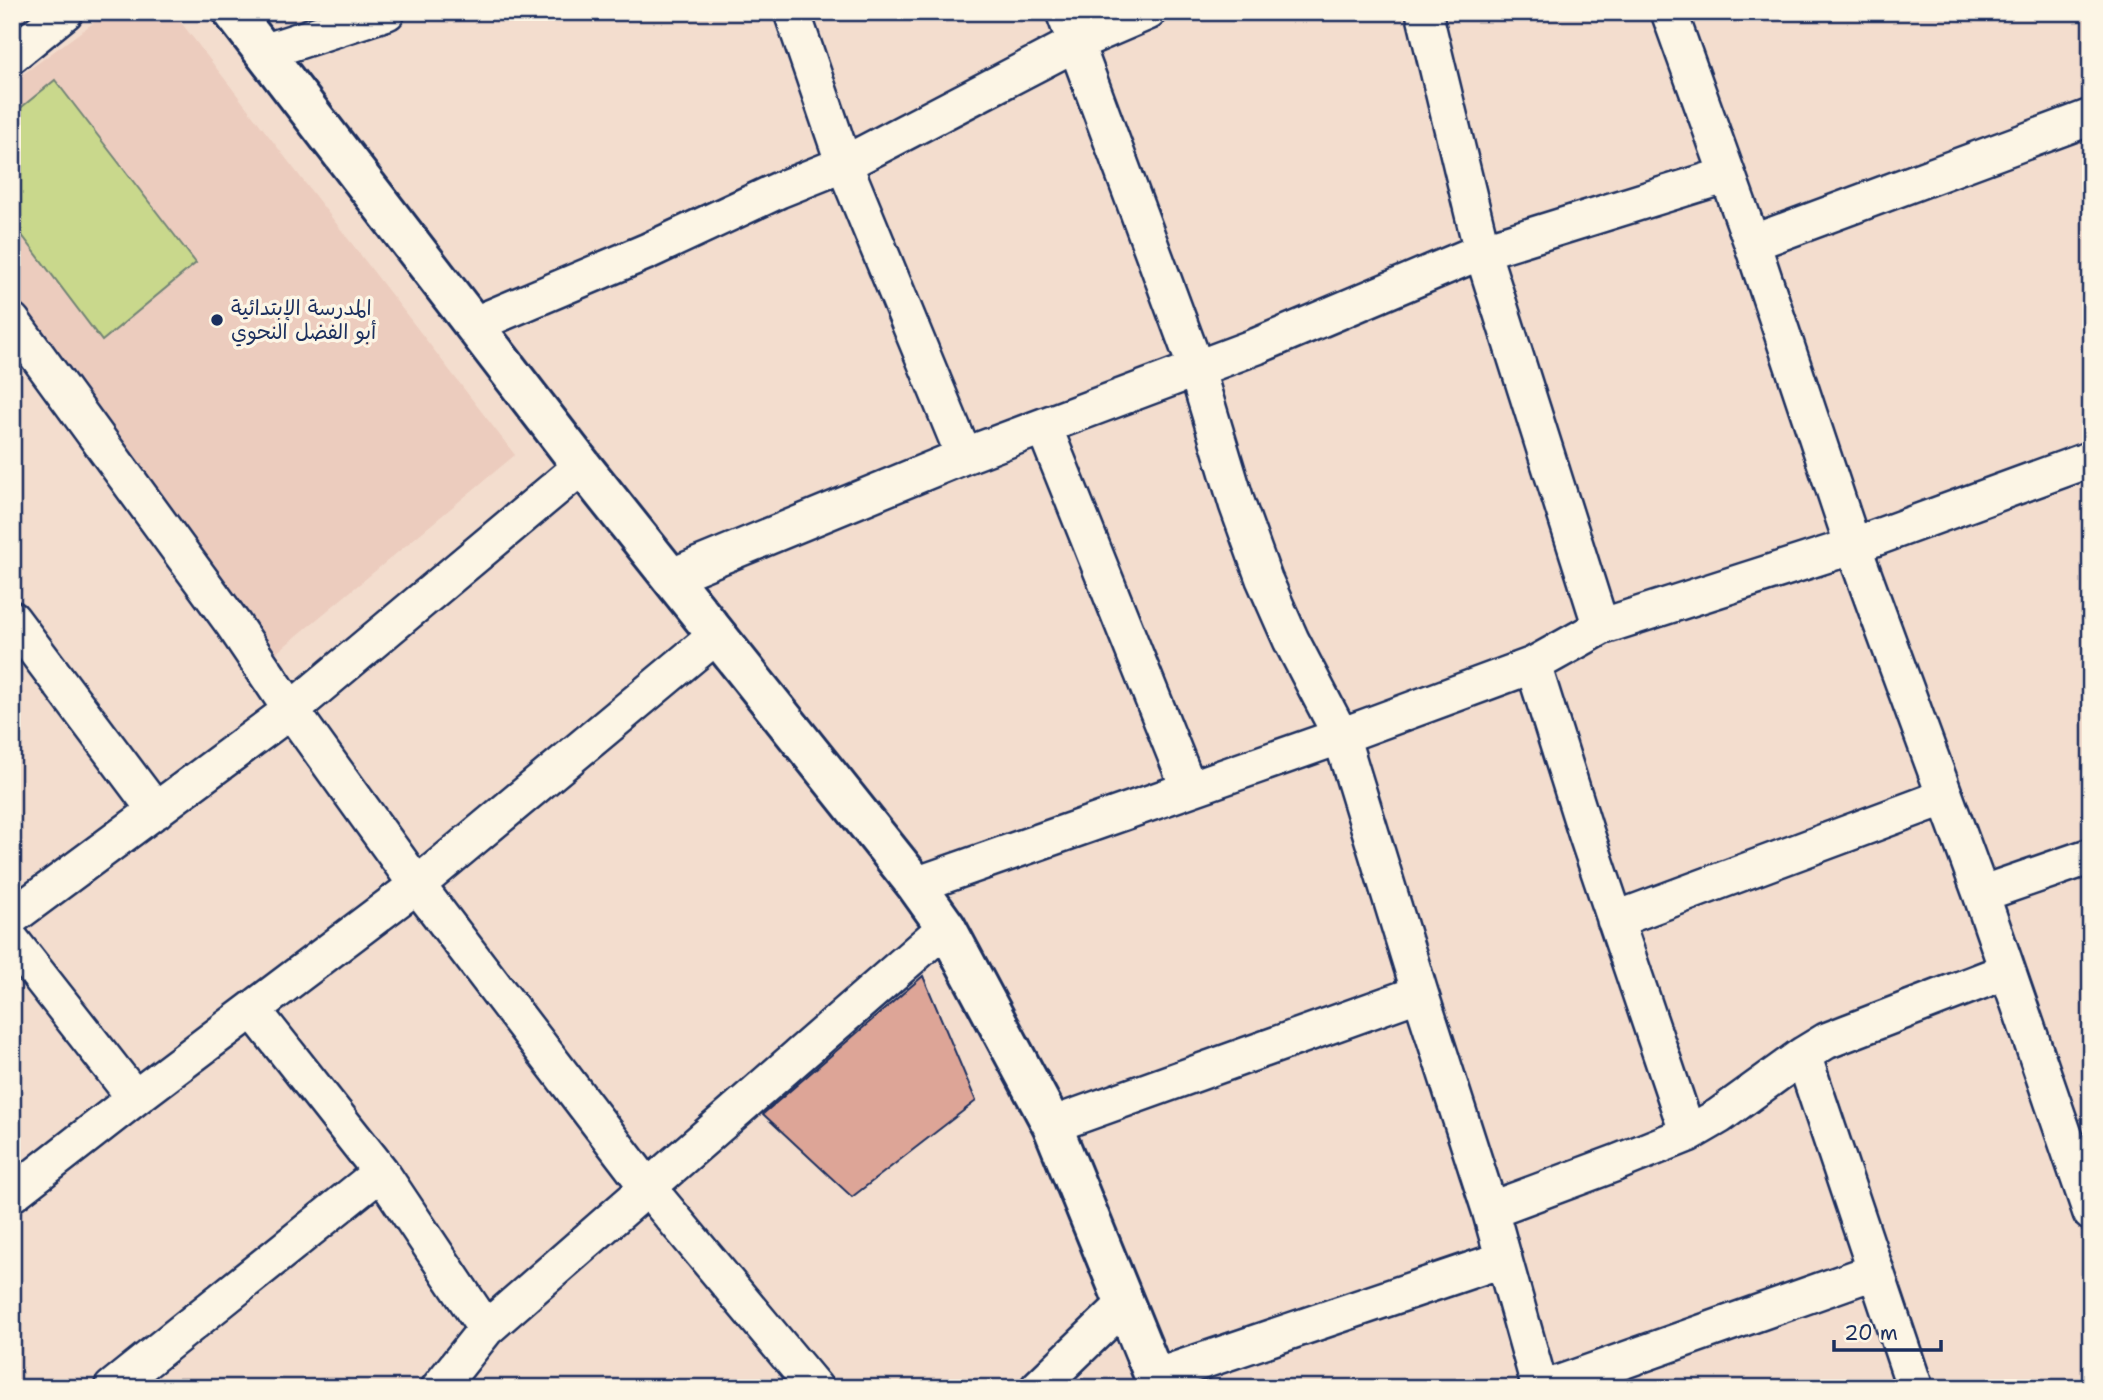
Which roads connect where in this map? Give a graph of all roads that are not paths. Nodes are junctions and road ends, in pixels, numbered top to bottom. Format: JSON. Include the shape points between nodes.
{"nodes":[{"id":1,"x":65,"y":12,"type":"edge"},
{"id":2,"x":233,"y":12,"type":"edge"},
{"id":3,"x":387,"y":12,"type":"edge"},
{"id":4,"x":792,"y":12,"type":"edge"},
{"id":5,"x":1148,"y":12,"type":"edge"},
{"id":6,"x":1424,"y":12,"type":"edge"},
{"id":7,"x":1669,"y":12,"type":"edge"},
{"id":8,"x":1070,"y":28,"type":"edge"},
{"id":9,"x":264,"y":52,"type":"junction"},
{"id":10,"x":12,"y":55,"type":"edge"},
{"id":11,"x":2091,"y":117,"type":"edge"},
{"id":12,"x":844,"y":164,"type":"junction"},
{"id":13,"x":1727,"y":175,"type":"junction"},
{"id":14,"x":1752,"y":243,"type":"junction"},
{"id":15,"x":1482,"y":251,"type":"junction"},
{"id":16,"x":473,"y":325,"type":"junction"},
{"id":17,"x":19,"y":345,"type":"edge"},
{"id":18,"x":1196,"y":368,"type":"junction"},
{"id":19,"x":1044,"y":427,"type":"junction"},
{"id":20,"x":964,"y":456,"type":"junction"},
{"id":21,"x":2091,"y":459,"type":"edge"},
{"id":22,"x":582,"y":466,"type":"junction"},
{"id":23,"x":1853,"y":546,"type":"junction"},
{"id":24,"x":670,"y":577,"type":"junction"},
{"id":25,"x":12,"y":619,"type":"edge"},
{"id":26,"x":1601,"y":628,"type":"junction"},
{"id":27,"x":717,"y":635,"type":"junction"},
{"id":28,"x":1533,"y":665,"type":"junction"},
{"id":29,"x":291,"y":710,"type":"junction"},
{"id":30,"x":1341,"y":736,"type":"junction"},
{"id":31,"x":1189,"y":789,"type":"junction"},
{"id":32,"x":1945,"y":797,"type":"junction"},
{"id":33,"x":156,"y":811,"type":"junction"},
{"id":34,"x":2091,"y":856,"type":"edge"},
{"id":35,"x":417,"y":885,"type":"junction"},
{"id":36,"x":916,"y":885,"type":"junction"},
{"id":37,"x":1981,"y":894,"type":"junction"},
{"id":38,"x":12,"y":917,"type":"edge"},
{"id":39,"x":1615,"y":920,"type":"junction"},
{"id":40,"x":946,"y":927,"type":"junction"},
{"id":41,"x":12,"y":941,"type":"edge"},
{"id":42,"x":2007,"y":971,"type":"junction"},
{"id":43,"x":1420,"y":993,"type":"junction"},
{"id":44,"x":253,"y":1010,"type":"junction"},
{"id":45,"x":1802,"y":1055,"type":"junction"},
{"id":46,"x":135,"y":1098,"type":"junction"},
{"id":47,"x":1052,"y":1125,"type":"junction"},
{"id":48,"x":1688,"y":1134,"type":"junction"},
{"id":49,"x":2079,"y":1140,"type":"edge"},
{"id":50,"x":381,"y":1172,"type":"junction"},
{"id":51,"x":649,"y":1188,"type":"junction"},
{"id":52,"x":12,"y":1194,"type":"edge"},
{"id":53,"x":1490,"y":1210,"type":"junction"},
{"id":54,"x":2091,"y":1213,"type":"edge"},
{"id":55,"x":1504,"y":1259,"type":"junction"},
{"id":56,"x":1876,"y":1271,"type":"junction"},
{"id":57,"x":1125,"y":1304,"type":"junction"},
{"id":58,"x":486,"y":1329,"type":"junction"},
{"id":59,"x":1157,"y":1383,"type":"edge"},
{"id":60,"x":112,"y":1388,"type":"edge"},
{"id":61,"x":439,"y":1388,"type":"edge"},
{"id":62,"x":815,"y":1388,"type":"edge"},
{"id":63,"x":1038,"y":1388,"type":"edge"},
{"id":64,"x":1540,"y":1388,"type":"edge"},
{"id":65,"x":1546,"y":1388,"type":"edge"},
{"id":66,"x":1915,"y":1388,"type":"edge"}],
"edges":[{"from":1,"to":10,"type":"street"},
{"from":2,"to":9,"type":"street"},
{"from":3,"to":9,"type":"street"},
{"from":4,"to":12,"type":"street"},
{"from":5,"to":8,"type":"street"},
{"from":6,"to":15,"type":"street"},
{"from":7,"to":13,"type":"street"},
{"from":8,"to":12,"type":"street"},
{"from":8,"to":18,"type":"street"},
{"from":9,"to":16,"type":"street"},
{"from":11,"to":14,"type":"street"},
{"from":12,"to":16,"type":"street"},
{"from":12,"to":20,"type":"street"},
{"from":13,"to":14,"type":"street"},
{"from":13,"to":15,"type":"street"},
{"from":14,"to":23,"type":"street"},
{"from":15,"to":18,"type":"street"},
{"from":15,"to":26,"type":"street"},
{"from":16,"to":22,"type":"street"},
{"from":17,"to":29,"type":"street","via":[[233,624]]},
{"from":18,"to":19,"type":"street"},
{"from":18,"to":30,"type":"street","via":[[1264,579]]},
{"from":19,"to":20,"type":"street"},
{"from":19,"to":31,"type":"street"},
{"from":20,"to":24,"type":"street"},
{"from":21,"to":23,"type":"street"},
{"from":22,"to":24,"type":"street"},
{"from":22,"to":29,"type":"street"},
{"from":23,"to":26,"type":"street"},
{"from":23,"to":32,"type":"street"},
{"from":24,"to":27,"type":"street"},
{"from":25,"to":33,"type":"street"},
{"from":26,"to":28,"type":"street"},
{"from":27,"to":35,"type":"street"},
{"from":27,"to":36,"type":"street"},
{"from":28,"to":30,"type":"street"},
{"from":28,"to":39,"type":"street"},
{"from":29,"to":33,"type":"street"},
{"from":29,"to":35,"type":"street"},
{"from":30,"to":31,"type":"street"},
{"from":30,"to":43,"type":"street"},
{"from":31,"to":36,"type":"street"},
{"from":32,"to":37,"type":"street"},
{"from":32,"to":39,"type":"street"},
{"from":33,"to":38,"type":"street"},
{"from":34,"to":37,"type":"street"},
{"from":35,"to":44,"type":"street"},
{"from":35,"to":51,"type":"street"},
{"from":36,"to":40,"type":"street"},
{"from":37,"to":42,"type":"street"},
{"from":39,"to":48,"type":"street"},
{"from":40,"to":47,"type":"street"},
{"from":40,"to":51,"type":"street"},
{"from":41,"to":46,"type":"street"},
{"from":42,"to":45,"type":"street","via":[[1853,1029]]},
{"from":42,"to":49,"type":"street"},
{"from":43,"to":47,"type":"street"},
{"from":43,"to":53,"type":"street"},
{"from":44,"to":46,"type":"street"},
{"from":44,"to":50,"type":"street"},
{"from":45,"to":48,"type":"street"},
{"from":45,"to":56,"type":"street"},
{"from":46,"to":52,"type":"street"},
{"from":47,"to":57,"type":"street"},
{"from":48,"to":53,"type":"street"},
{"from":49,"to":54,"type":"street"},
{"from":50,"to":58,"type":"street"},
{"from":50,"to":60,"type":"street"},
{"from":51,"to":58,"type":"street"},
{"from":51,"to":62,"type":"street"},
{"from":53,"to":55,"type":"street"},
{"from":55,"to":59,"type":"street"},
{"from":55,"to":64,"type":"street"},
{"from":56,"to":65,"type":"street"},
{"from":56,"to":66,"type":"street"},
{"from":57,"to":59,"type":"street"},
{"from":57,"to":63,"type":"street"},
{"from":58,"to":61,"type":"street"}]}
